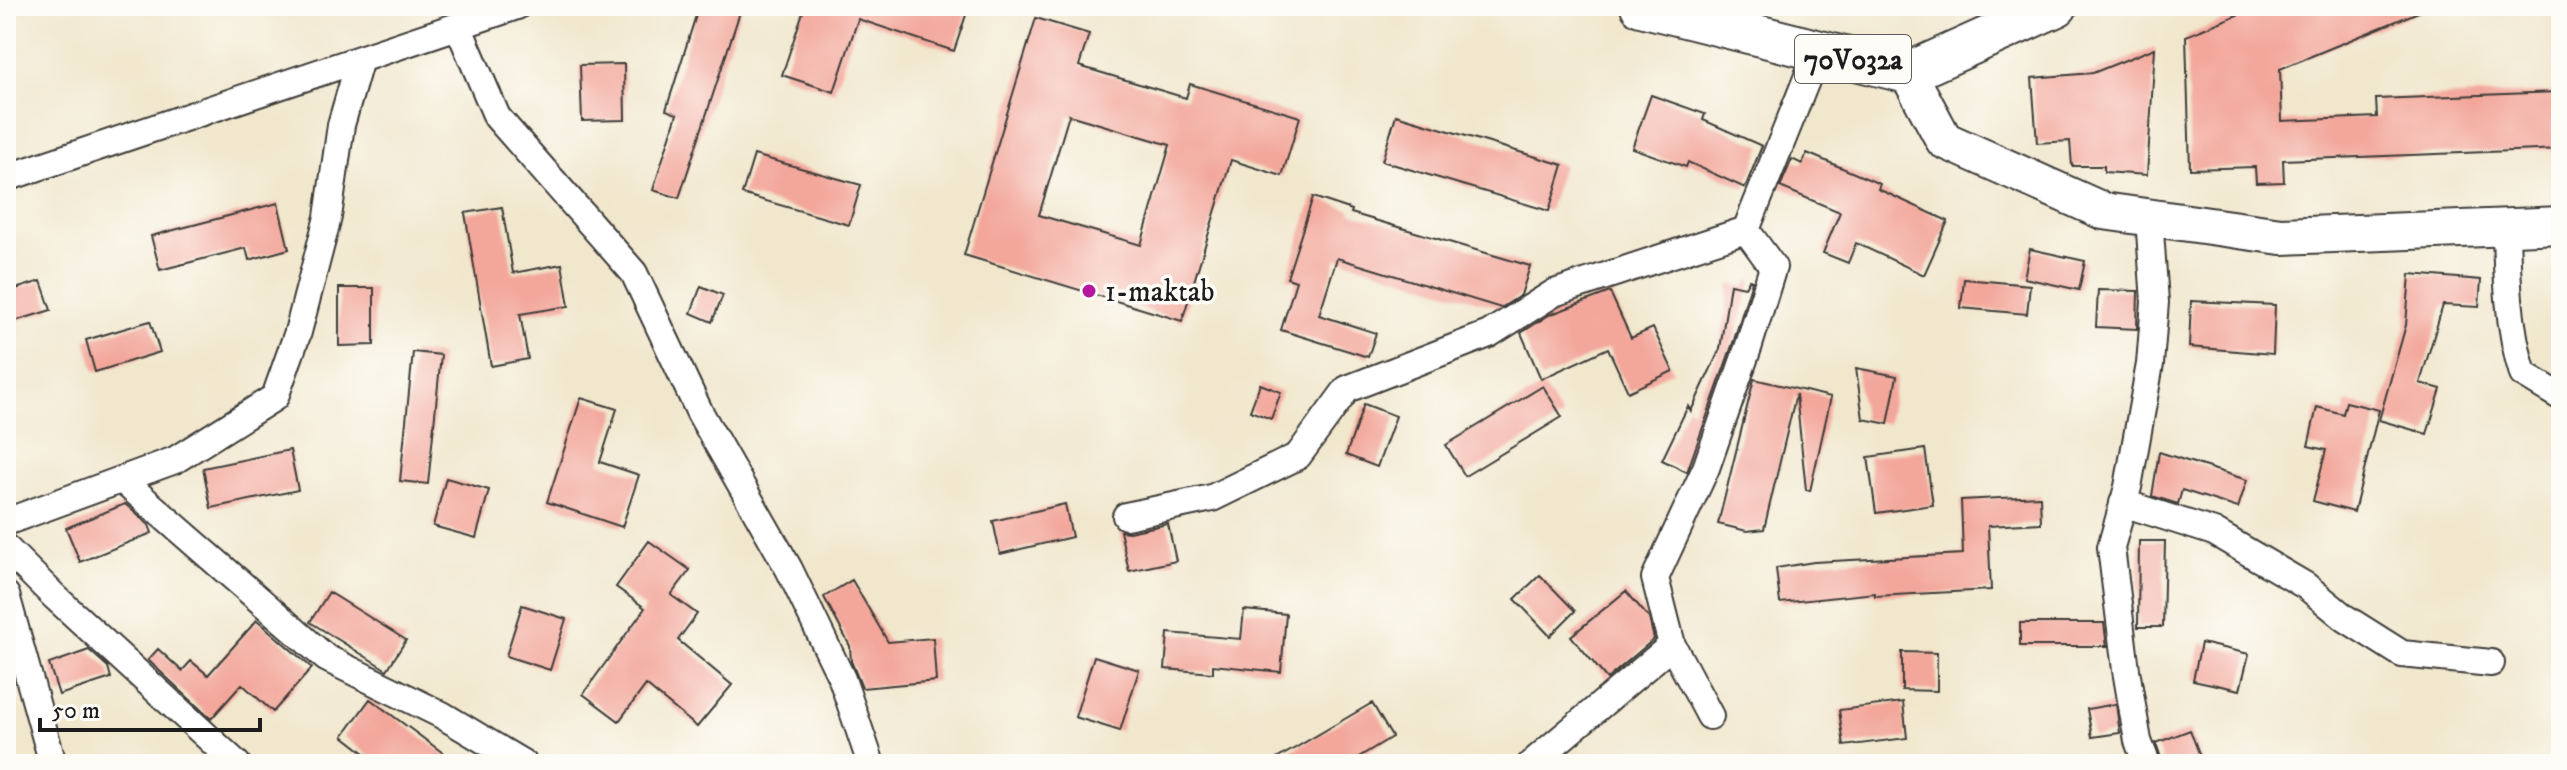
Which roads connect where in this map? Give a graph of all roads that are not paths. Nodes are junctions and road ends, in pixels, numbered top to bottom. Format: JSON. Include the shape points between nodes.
{"nodes":[{"id":1,"x":517,"y":6,"type":"edge"},
{"id":2,"x":1641,"y":6,"type":"edge"},
{"id":3,"x":2057,"y":6,"type":"edge"},
{"id":4,"x":1730,"y":17,"type":"edge"},
{"id":5,"x":458,"y":26,"type":"junction"},
{"id":6,"x":1818,"y":51,"type":"junction"},
{"id":7,"x":360,"y":59,"type":"junction"},
{"id":8,"x":1908,"y":73,"type":"junction"},
{"id":9,"x":6,"y":178,"type":"edge"},
{"id":10,"x":2149,"y":217,"type":"junction"},
{"id":11,"x":2561,"y":225,"type":"edge"},
{"id":12,"x":2506,"y":227,"type":"junction"},
{"id":13,"x":1746,"y":230,"type":"junction"},
{"id":14,"x":2561,"y":397,"type":"edge"},
{"id":15,"x":122,"y":480,"type":"junction"},
{"id":16,"x":2123,"y":503,"type":"junction"},
{"id":17,"x":1126,"y":516,"type":"dead end"},
{"id":18,"x":6,"y":522,"type":"edge"},
{"id":19,"x":6,"y":548,"type":"edge"},
{"id":20,"x":6,"y":595,"type":"edge"},
{"id":21,"x":1672,"y":645,"type":"junction"},
{"id":22,"x":2491,"y":663,"type":"dead end"},
{"id":23,"x":1710,"y":716,"type":"dead end"},
{"id":24,"x":53,"y":764,"type":"edge"},
{"id":25,"x":237,"y":764,"type":"edge"},
{"id":26,"x":524,"y":764,"type":"edge"},
{"id":27,"x":871,"y":764,"type":"edge"},
{"id":28,"x":1531,"y":764,"type":"edge"},
{"id":29,"x":2147,"y":764,"type":"edge"}],
"edges":[{"from":1,"to":5,"type":"street"},
{"from":2,"to":4,"type":"main road","number":"70V032a"},
{"from":3,"to":8,"type":"main road","number":"70V032a"},
{"from":4,"to":6,"type":"main road","number":"70V032a"},
{"from":5,"to":7,"type":"street"},
{"from":5,"to":27,"type":"street","via":[[497,117],[634,273],[700,413],[789,569],[842,679]]},
{"from":6,"to":8,"type":"main road","number":"70V032a"},
{"from":6,"to":13,"type":"street"},
{"from":7,"to":9,"type":"street"},
{"from":7,"to":15,"type":"street","via":[[341,125],[328,217],[275,397],[175,460]]},
{"from":8,"to":10,"type":"street","via":[[1944,140],[2103,211]]},
{"from":10,"to":12,"type":"street","via":[[2281,236]]},
{"from":10,"to":16,"type":"street","via":[[2155,302],[2152,349]]},
{"from":11,"to":12,"type":"street"},
{"from":12,"to":14,"type":"street","via":[[2507,294],[2523,374]]},
{"from":13,"to":17,"type":"street","via":[[1554,293],[1489,334],[1347,389],[1298,456],[1212,498]]},
{"from":13,"to":21,"type":"street","via":[[1773,267],[1706,468],[1655,578]]},
{"from":15,"to":18,"type":"street"},
{"from":15,"to":26,"type":"street","via":[[326,658],[442,715]]},
{"from":16,"to":22,"type":"street","via":[[2214,532],[2306,586],[2402,654]]},
{"from":16,"to":29,"type":"street","via":[[2111,547],[2126,670]]},
{"from":19,"to":25,"type":"street"},
{"from":20,"to":24,"type":"street"},
{"from":21,"to":23,"type":"street"},
{"from":21,"to":28,"type":"street"}]}
